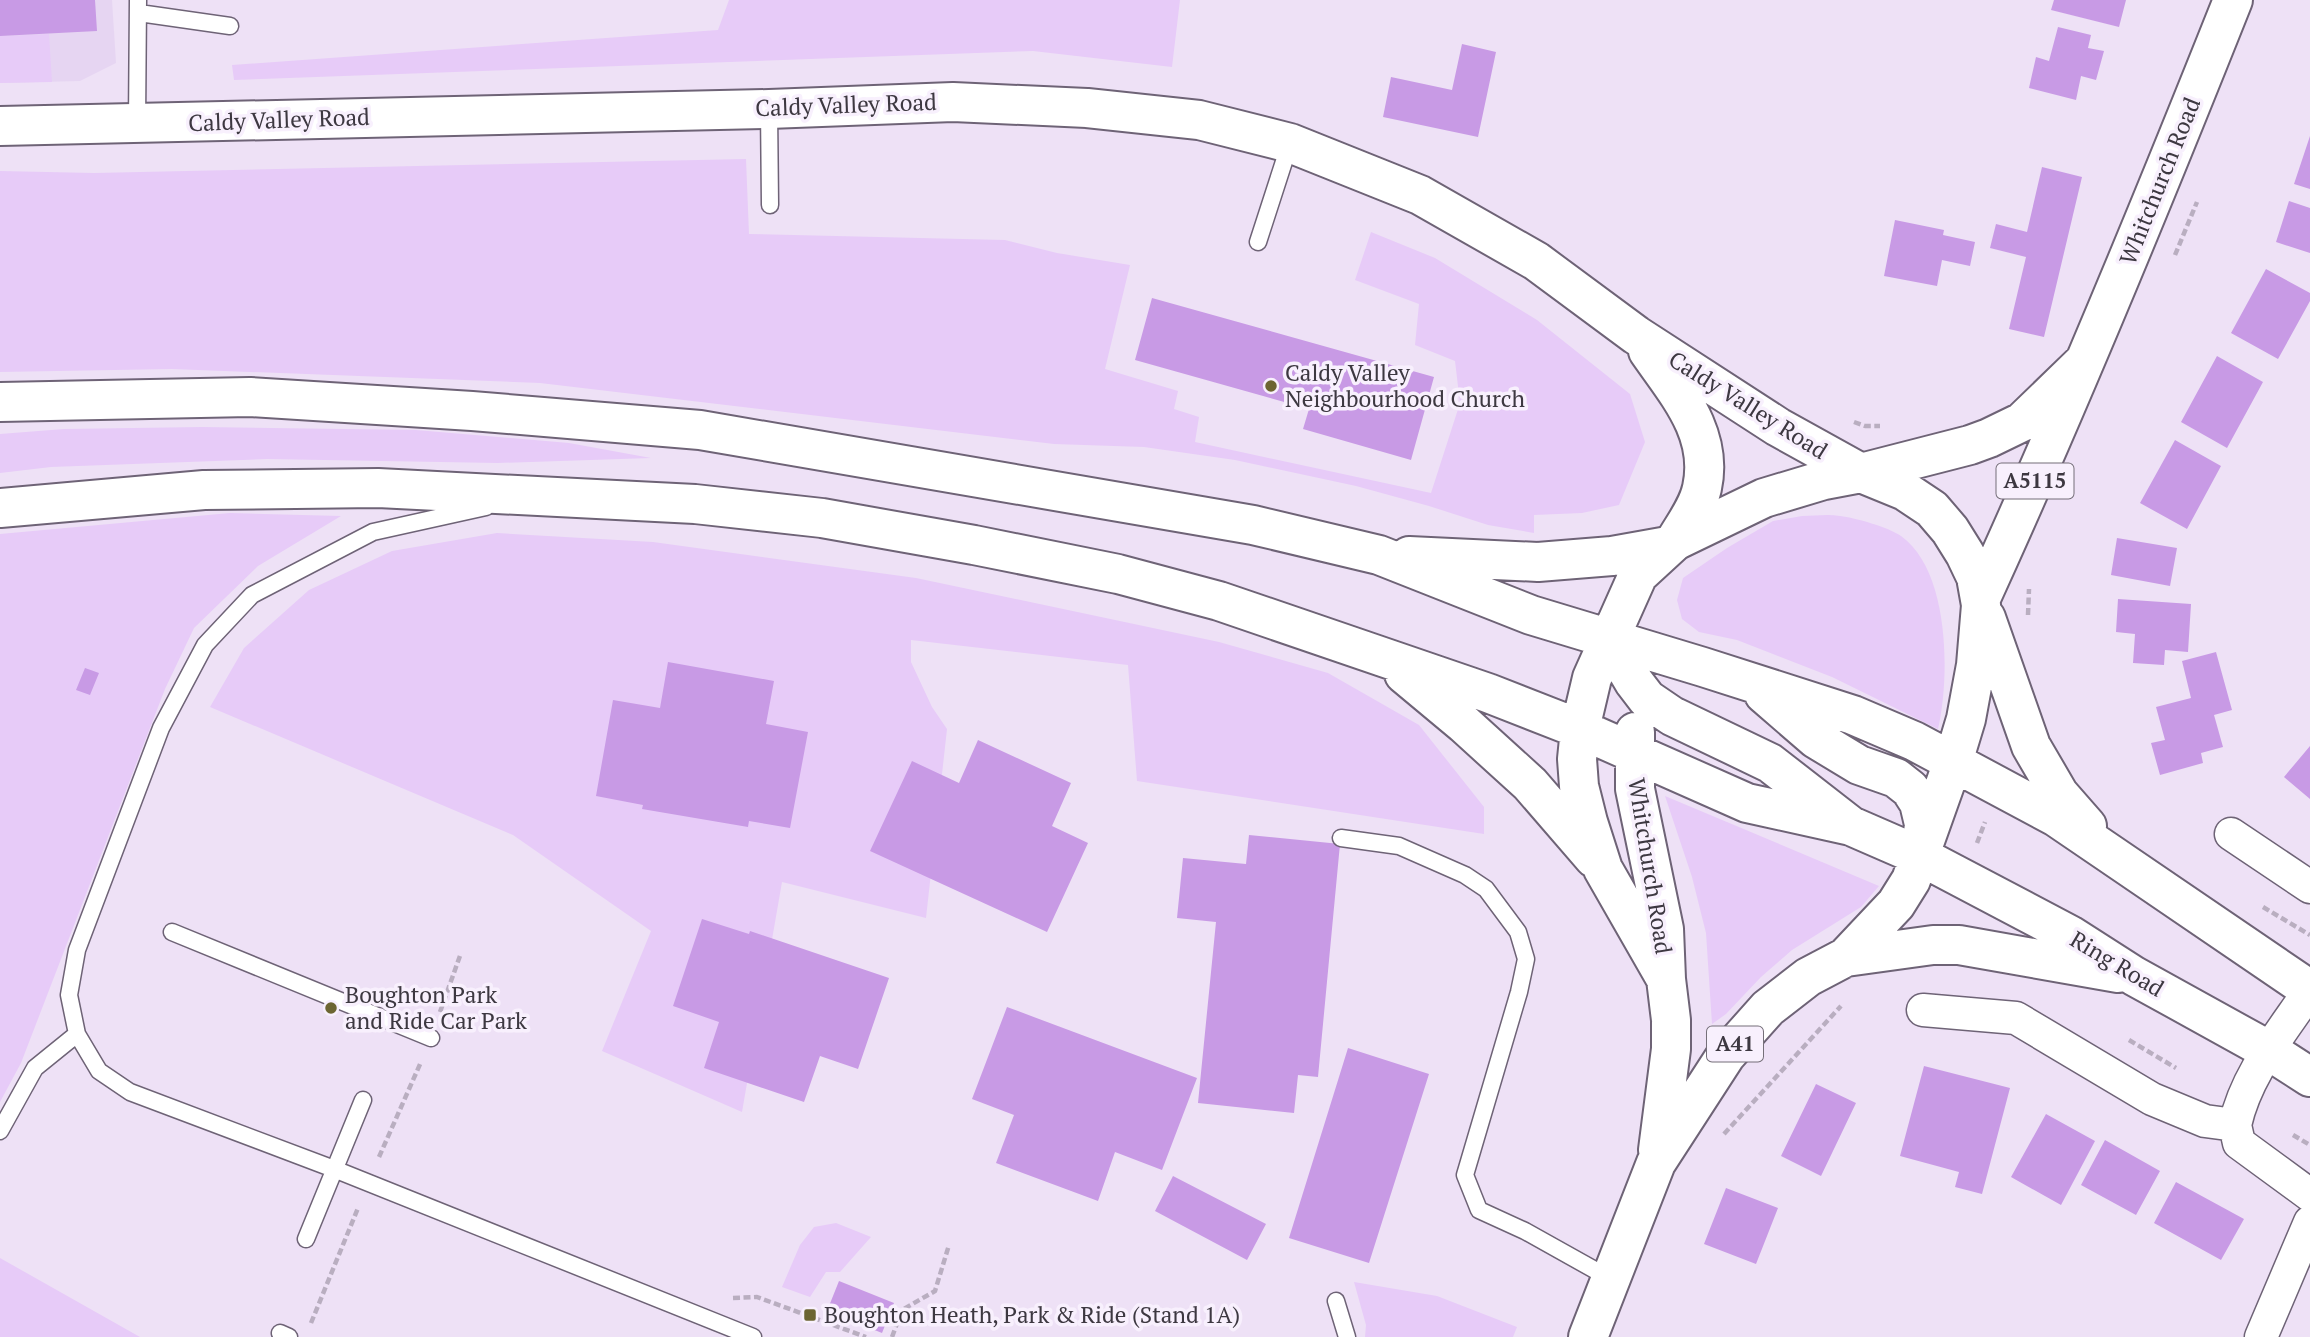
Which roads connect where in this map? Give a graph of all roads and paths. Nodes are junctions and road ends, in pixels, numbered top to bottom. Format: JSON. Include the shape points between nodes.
{"nodes":[{"id":1,"x":2233,"y":0,"type":"edge"},
{"id":2,"x":139,"y":6,"type":"edge"},
{"id":3,"x":230,"y":26,"type":"dead end"},
{"id":4,"x":768,"y":109,"type":"junction"},
{"id":5,"x":137,"y":124,"type":"junction"},
{"id":6,"x":0,"y":126,"type":"edge"},
{"id":7,"x":1290,"y":143,"type":"junction"},
{"id":8,"x":770,"y":205,"type":"dead end"},
{"id":9,"x":1258,"y":242,"type":"dead end"},
{"id":10,"x":1636,"y":335,"type":"junction"},
{"id":11,"x":2084,"y":362,"type":"junction"},
{"id":12,"x":0,"y":402,"type":"edge"},
{"id":13,"x":1853,"y":421,"type":"dead end"},
{"id":14,"x":1889,"y":427,"type":"dead end"},
{"id":15,"x":1861,"y":473,"type":"junction"},
{"id":16,"x":540,"y":495,"type":"junction"},
{"id":17,"x":0,"y":508,"type":"edge"},
{"id":18,"x":1671,"y":544,"type":"junction"},
{"id":19,"x":1379,"y":555,"type":"junction"},
{"id":20,"x":2029,"y":586,"type":"dead end"},
{"id":21,"x":1981,"y":602,"type":"junction"},
{"id":22,"x":2028,"y":621,"type":"dead end"},
{"id":23,"x":1608,"y":638,"type":"junction"},
{"id":24,"x":1380,"y":656,"type":"junction"},
{"id":25,"x":1703,"y":667,"type":"junction"},
{"id":26,"x":1752,"y":683,"type":"junction"},
{"id":27,"x":1647,"y":699,"type":"junction"},
{"id":28,"x":1580,"y":729,"type":"junction"},
{"id":29,"x":1635,"y":753,"type":"junction"},
{"id":30,"x":1954,"y":762,"type":"junction"},
{"id":31,"x":1851,"y":826,"type":"junction"},
{"id":32,"x":2231,"y":834,"type":"dead end"},
{"id":33,"x":1341,"y":838,"type":"dead end"},
{"id":34,"x":2111,"y":854,"type":"junction"},
{"id":35,"x":1920,"y":856,"type":"junction"},
{"id":36,"x":1604,"y":869,"type":"junction"},
{"id":37,"x":2310,"y":887,"type":"edge"},
{"id":38,"x":172,"y":932,"type":"dead end"},
{"id":39,"x":461,"y":953,"type":"dead end"},
{"id":40,"x":1846,"y":957,"type":"junction"},
{"id":41,"x":2134,"y":976,"type":"junction"},
{"id":42,"x":1666,"y":979,"type":"junction"},
{"id":43,"x":2310,"y":990,"type":"edge"},
{"id":44,"x":1850,"y":996,"type":"dead end"},
{"id":45,"x":1923,"y":1010,"type":"dead end"},
{"id":46,"x":76,"y":1034,"type":"junction"},
{"id":47,"x":431,"y":1038,"type":"junction"},
{"id":48,"x":2268,"y":1051,"type":"junction"},
{"id":49,"x":2310,"y":1077,"type":"edge"},
{"id":50,"x":363,"y":1100,"type":"dead end"},
{"id":51,"x":2235,"y":1125,"type":"junction"},
{"id":52,"x":0,"y":1131,"type":"edge"},
{"id":53,"x":1720,"y":1138,"type":"dead end"},
{"id":54,"x":1656,"y":1163,"type":"junction"},
{"id":55,"x":375,"y":1167,"type":"dead end"},
{"id":56,"x":334,"y":1169,"type":"junction"},
{"id":57,"x":2310,"y":1195,"type":"edge"},
{"id":58,"x":359,"y":1205,"type":"dead end"},
{"id":59,"x":2310,"y":1222,"type":"edge"},
{"id":60,"x":306,"y":1239,"type":"dead end"},
{"id":61,"x":949,"y":1245,"type":"dead end"},
{"id":62,"x":1611,"y":1279,"type":"junction"},
{"id":63,"x":725,"y":1298,"type":"dead end"},
{"id":64,"x":1336,"y":1301,"type":"dead end"},
{"id":65,"x":310,"y":1325,"type":"dead end"},
{"id":66,"x":845,"y":1329,"type":"junction"},
{"id":67,"x":752,"y":1337,"type":"edge"},
{"id":68,"x":841,"y":1337,"type":"edge"},
{"id":69,"x":866,"y":1337,"type":"edge"},
{"id":70,"x":892,"y":1337,"type":"edge"},
{"id":71,"x":1347,"y":1337,"type":"edge"},
{"id":72,"x":1588,"y":1337,"type":"edge"},
{"id":73,"x":2261,"y":1337,"type":"edge"}],
"edges":[{"from":1,"to":11,"type":"main road","name":"Whitchurch Road","number":"A5115","via":[[2146,221]]},
{"from":2,"to":3,"type":"lane"},
{"from":2,"to":5,"type":"lane"},
{"from":4,"to":5,"type":"main road","name":"Caldy Valley Road"},
{"from":4,"to":7,"type":"main road","name":"Caldy Valley Road","via":[[953,102],[1087,108],[1199,120]]},
{"from":4,"to":8,"type":"lane"},
{"from":5,"to":6,"type":"main road","name":"Caldy Valley Road"},
{"from":7,"to":9,"type":"lane"},
{"from":7,"to":10,"type":"main road","name":"Caldy Valley Road","via":[[1420,195],[1536,261]]},
{"from":10,"to":15,"type":"main road","name":"Caldy Valley Road"},
{"from":10,"to":18,"type":"main road","name":"Caldy Valley Road","via":[[1697,424],[1704,456],[1702,490]]},
{"from":11,"to":15,"type":"main road","name":"Whitchurch Road","number":"A5115","via":[[2022,422],[1970,446]]},
{"from":11,"to":21,"type":"main road","name":"Whitchurch Road","number":"A5115"},
{"from":12,"to":19,"type":"main road","via":[[250,397],[700,430],[1253,525]]},
{"from":13,"to":14,"type":"path"},
{"from":15,"to":18,"type":"main road","name":"Whitchurch Road","via":[[1764,498]]},
{"from":15,"to":21,"type":"main road","name":"Caldy Valley Road","via":[[1905,491],[1932,509],[1965,554]]},
{"from":16,"to":17,"type":"main road","via":[[378,488],[204,490]]},
{"from":16,"to":24,"type":"main road","via":[[695,504],[822,518],[974,545],[1118,574],[1219,601]]},
{"from":16,"to":46,"type":"lane","via":[[373,532],[252,595],[205,645],[162,728],[77,950],[69,995]]},
{"from":18,"to":19,"type":"main road","via":[[1612,556],[1538,562]]},
{"from":18,"to":23,"type":"main road","name":"Whitchurch Road","via":[[1638,575]]},
{"from":19,"to":23,"type":"main road","via":[[1531,615]]},
{"from":20,"to":22,"type":"path"},
{"from":21,"to":30,"type":"main road","via":[[1973,689]]},
{"from":21,"to":34,"type":"main road","name":"Caldy Valley Road","via":[[2031,746],[2059,794]]},
{"from":23,"to":25,"type":"main road"},
{"from":23,"to":27,"type":"main road"},
{"from":23,"to":28,"type":"main road","name":"Whitchurch Road","via":[[1592,678]]},
{"from":24,"to":28,"type":"main road"},
{"from":24,"to":36,"type":"main road","via":[[1530,784]]},
{"from":25,"to":26,"type":"main road"},
{"from":25,"to":27,"type":"main road","via":[[1660,681]]},
{"from":26,"to":30,"type":"main road","via":[[1853,715]]},
{"from":26,"to":35,"type":"main road","via":[[1816,739],[1910,789],[1924,824]]},
{"from":27,"to":29,"type":"main road","name":"Whitchurch Road","via":[[1635,725]]},
{"from":27,"to":31,"type":"main road","via":[[1672,716],[1770,763]]},
{"from":28,"to":29,"type":"main road"},
{"from":28,"to":36,"type":"main road","name":"Whitchurch Road","number":"A41","via":[[1579,786]]},
{"from":29,"to":31,"type":"main road","via":[[1747,803]]},
{"from":29,"to":42,"type":"main road","name":"Whitchurch Road","number":"A41","via":[[1635,789],[1664,929]]},
{"from":30,"to":34,"type":"main road","via":[[2056,817]]},
{"from":30,"to":35,"type":"main road"},
{"from":31,"to":35,"type":"main road","name":"Ring Road"},
{"from":32,"to":37,"type":"street"},
{"from":33,"to":62,"type":"lane","via":[[1399,846],[1465,875],[1486,889],[1518,932],[1526,958],[1519,992],[1465,1175],[1479,1210]]},
{"from":34,"to":43,"type":"main road"},
{"from":35,"to":40,"type":"main road","name":"Whitchurch Road","number":"A41","via":[[1896,904]]},
{"from":35,"to":41,"type":"main road","name":"Ring Road","via":[[2070,935]]},
{"from":36,"to":42,"type":"main road","name":"Whitchurch Road","number":"A41"},
{"from":38,"to":47,"type":"lane"},
{"from":39,"to":47,"type":"path"},
{"from":40,"to":41,"type":"main road","via":[[1959,945]]},
{"from":40,"to":54,"type":"main road","name":"Whitchurch Road","number":"A41","via":[[1808,976],[1768,1008],[1726,1055]]},
{"from":41,"to":48,"type":"main road","name":"Ring Road"},
{"from":42,"to":54,"type":"main road","name":"Whitchurch Road","number":"A41","via":[[1671,1049]]},
{"from":43,"to":48,"type":"street"},
{"from":44,"to":53,"type":"path"},
{"from":45,"to":51,"type":"street","via":[[2017,1018],[2152,1098],[2205,1121]]},
{"from":46,"to":52,"type":"lane","via":[[35,1068]]},
{"from":46,"to":56,"type":"lane","via":[[99,1072],[130,1092]]},
{"from":47,"to":55,"type":"path"},
{"from":48,"to":49,"type":"main road","name":"Ring Road"},
{"from":48,"to":51,"type":"street","via":[[2239,1104]]},
{"from":50,"to":56,"type":"lane"},
{"from":51,"to":57,"type":"street","via":[[2239,1143]]},
{"from":54,"to":62,"type":"main road","name":"Whitchurch Road","number":"A41"},
{"from":56,"to":60,"type":"lane"},
{"from":56,"to":67,"type":"lane"},
{"from":58,"to":65,"type":"path"},
{"from":59,"to":73,"type":"street"},
{"from":61,"to":70,"type":"path","via":[[935,1291],[902,1310]]},
{"from":62,"to":72,"type":"main road","name":"Whitchurch Road","number":"A41"},
{"from":63,"to":66,"type":"path","via":[[757,1297]]},
{"from":64,"to":71,"type":"lane"},
{"from":66,"to":68,"type":"path"},
{"from":66,"to":69,"type":"path"}]}
